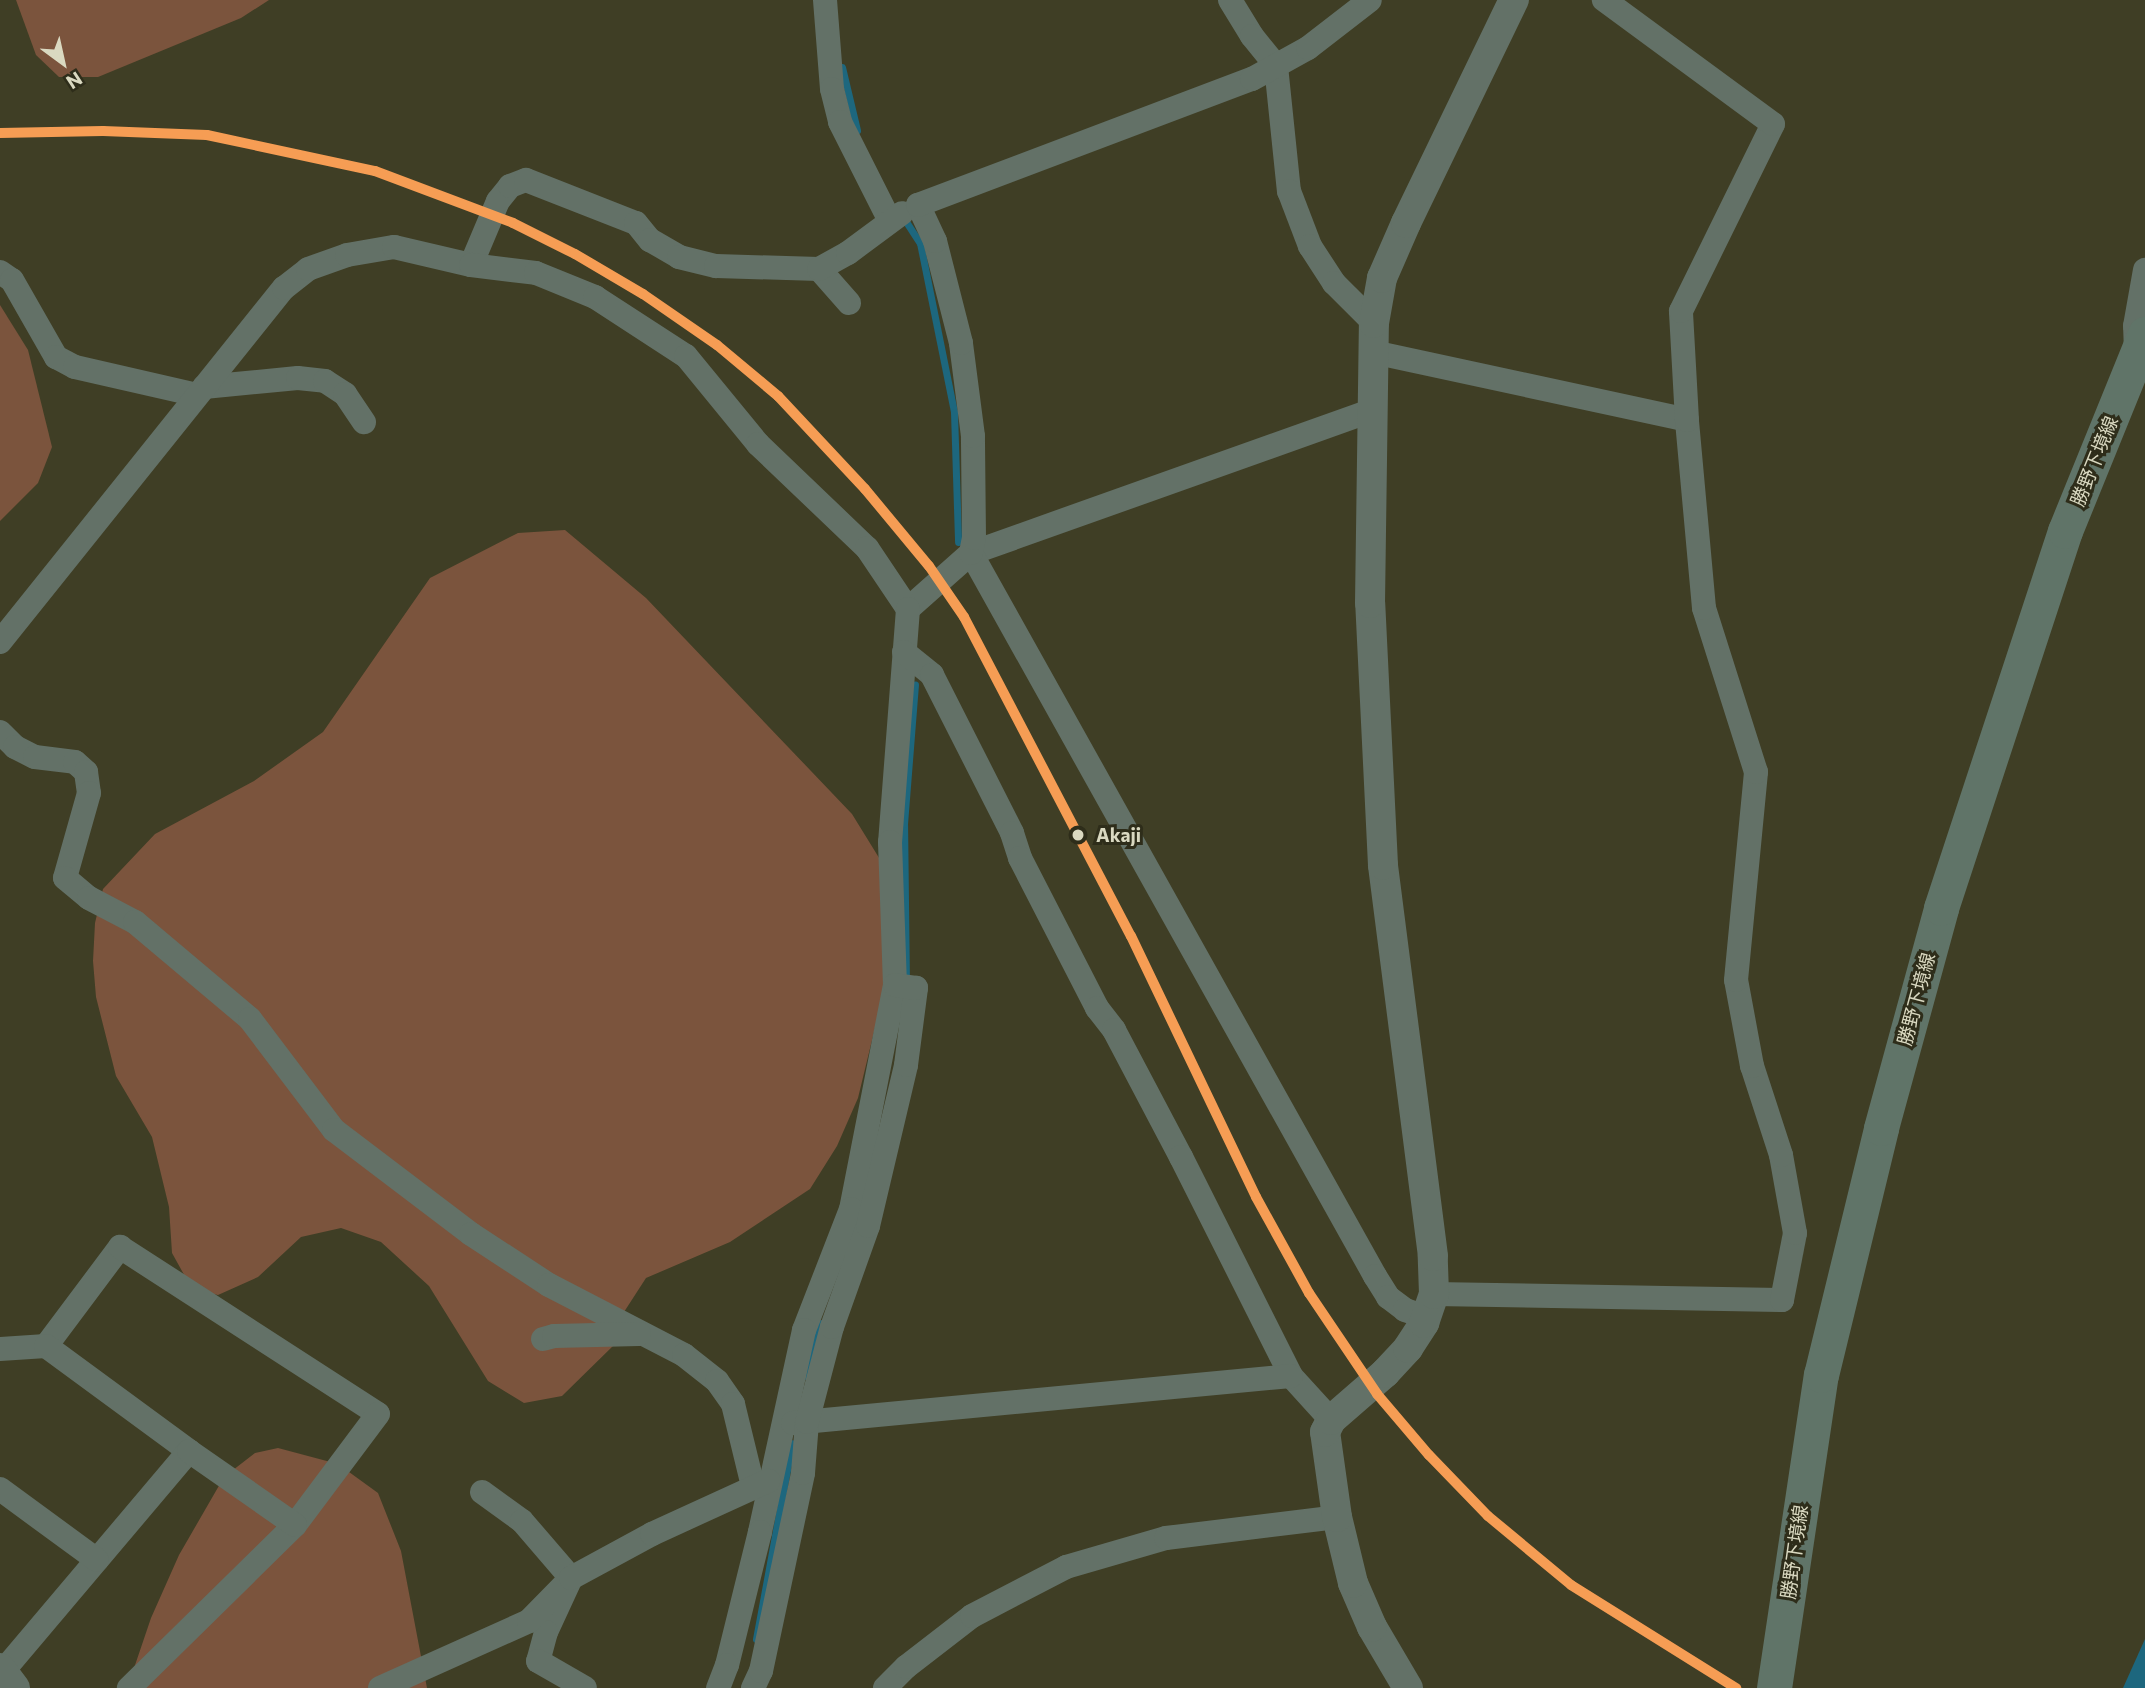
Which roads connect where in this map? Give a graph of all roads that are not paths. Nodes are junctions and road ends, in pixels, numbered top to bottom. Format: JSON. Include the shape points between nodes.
{"nodes":[{"id":1,"x":825,"y":0,"type":"edge"},
{"id":2,"x":1230,"y":0,"type":"edge"},
{"id":3,"x":1370,"y":0,"type":"edge"},
{"id":4,"x":1514,"y":0,"type":"edge"},
{"id":5,"x":1604,"y":0,"type":"edge"},
{"id":6,"x":1276,"y":66,"type":"junction"},
{"id":7,"x":902,"y":213,"type":"junction"},
{"id":8,"x":471,"y":265,"type":"junction"},
{"id":9,"x":819,"y":269,"type":"junction"},
{"id":10,"x":2145,"y":270,"type":"edge"},
{"id":11,"x":0,"y":272,"type":"edge"},
{"id":12,"x":849,"y":303,"type":"dead end"},
{"id":13,"x":1373,"y":337,"type":"junction"},
{"id":14,"x":2140,"y":345,"type":"edge"},
{"id":15,"x":200,"y":391,"type":"junction"},
{"id":16,"x":1373,"y":410,"type":"junction"},
{"id":17,"x":1687,"y":420,"type":"junction"},
{"id":18,"x":363,"y":422,"type":"dead end"},
{"id":19,"x":971,"y":553,"type":"junction"},
{"id":20,"x":908,"y":609,"type":"junction"},
{"id":21,"x":0,"y":642,"type":"edge"},
{"id":22,"x":904,"y":652,"type":"junction"},
{"id":23,"x":0,"y":732,"type":"edge"},
{"id":24,"x":1430,"y":1305,"type":"junction"},
{"id":25,"x":644,"y":1334,"type":"junction"},
{"id":26,"x":542,"y":1339,"type":"dead end"},
{"id":27,"x":46,"y":1346,"type":"junction"},
{"id":28,"x":0,"y":1349,"type":"edge"},
{"id":29,"x":1291,"y":1376,"type":"junction"},
{"id":30,"x":1331,"y":1420,"type":"junction"},
{"id":31,"x":796,"y":1423,"type":"junction"},
{"id":32,"x":189,"y":1451,"type":"junction"},
{"id":33,"x":761,"y":1483,"type":"junction"},
{"id":34,"x":0,"y":1489,"type":"edge"},
{"id":35,"x":482,"y":1492,"type":"dead end"},
{"id":36,"x":1337,"y":1517,"type":"junction"},
{"id":37,"x":295,"y":1525,"type":"junction"},
{"id":38,"x":97,"y":1560,"type":"junction"},
{"id":39,"x":571,"y":1578,"type":"junction"},
{"id":40,"x":6,"y":1676,"type":"edge"},
{"id":41,"x":129,"y":1688,"type":"edge"},
{"id":42,"x":380,"y":1688,"type":"edge"},
{"id":43,"x":585,"y":1688,"type":"edge"},
{"id":44,"x":718,"y":1688,"type":"edge"},
{"id":45,"x":753,"y":1688,"type":"edge"},
{"id":46,"x":885,"y":1688,"type":"edge"},
{"id":47,"x":1408,"y":1688,"type":"edge"},
{"id":48,"x":1774,"y":1688,"type":"edge"}],
"edges":[{"from":1,"to":7,"type":"street","via":[[832,89],[840,122]]},
{"from":2,"to":6,"type":"street"},
{"from":3,"to":6,"type":"street","via":[[1308,48]]},
{"from":4,"to":13,"type":"street","via":[[1382,278]]},
{"from":5,"to":17,"type":"street","via":[[1773,124],[1681,311]]},
{"from":6,"to":7,"type":"street"},
{"from":6,"to":13,"type":"street","via":[[1289,191],[1310,246]]},
{"from":7,"to":9,"type":"street"},
{"from":7,"to":19,"type":"street","via":[[935,241],[961,343],[973,436]]},
{"from":8,"to":9,"type":"street","via":[[498,201],[510,186],[526,180],[636,223],[650,240],[679,257],[716,266]]},
{"from":8,"to":15,"type":"street","via":[[394,247],[347,255],[308,269],[284,288]]},
{"from":8,"to":20,"type":"street","via":[[536,273],[596,297],[686,356],[758,444],[867,548]]},
{"from":9,"to":12,"type":"street"},
{"from":10,"to":14,"type":"street","via":[[2135,326]]},
{"from":11,"to":15,"type":"street","via":[[12,280],[56,357],[75,367]]},
{"from":13,"to":16,"type":"street"},
{"from":13,"to":17,"type":"street"},
{"from":14,"to":48,"type":"main road","name":"勝野下境線","via":[[2065,531],[1941,908],[1881,1128],[1821,1375]]},
{"from":15,"to":18,"type":"street","via":[[298,378],[325,381],[345,394]]},
{"from":15,"to":21,"type":"street"},
{"from":16,"to":19,"type":"street"},
{"from":16,"to":24,"type":"street","via":[[1370,603],[1383,865],[1433,1256]]},
{"from":17,"to":24,"type":"street","via":[[1704,608],[1756,772],[1736,980],[1752,1066],[1780,1155],[1795,1233],[1782,1300]]},
{"from":19,"to":20,"type":"street"},
{"from":19,"to":24,"type":"street","via":[[1375,1276],[1388,1297],[1405,1310]]},
{"from":20,"to":22,"type":"street"},
{"from":22,"to":29,"type":"street","via":[[932,675],[1013,833],[1026,869],[1097,1007],[1133,1065]]},
{"from":22,"to":31,"type":"street","via":[[890,842],[903,986],[851,1209],[804,1330]]},
{"from":23,"to":25,"type":"street","via":[[15,747],[36,757],[75,762],[86,772],[89,793],[65,878],[89,898],[135,922],[250,1019],[334,1130],[471,1234],[538,1278]]},
{"from":24,"to":30,"type":"street","via":[[1408,1348]]},
{"from":25,"to":26,"type":"street"},
{"from":25,"to":33,"type":"street","via":[[684,1355],[722,1389],[733,1404]]},
{"from":27,"to":28,"type":"street"},
{"from":27,"to":32,"type":"street"},
{"from":27,"to":37,"type":"street","via":[[120,1247],[378,1414]]},
{"from":29,"to":30,"type":"street"},
{"from":29,"to":31,"type":"street"},
{"from":30,"to":36,"type":"street","via":[[1325,1432]]},
{"from":31,"to":33,"type":"street"},
{"from":31,"to":45,"type":"street","via":[[803,1473],[761,1671]]},
{"from":32,"to":37,"type":"street"},
{"from":32,"to":38,"type":"street"},
{"from":33,"to":39,"type":"street"},
{"from":33,"to":44,"type":"street","via":[[727,1665]]},
{"from":34,"to":38,"type":"street"},
{"from":35,"to":39,"type":"street","via":[[522,1521]]},
{"from":36,"to":46,"type":"street","via":[[1166,1538],[1066,1567],[972,1616]]},
{"from":36,"to":47,"type":"street","via":[[1353,1583],[1372,1627]]},
{"from":37,"to":41,"type":"street"},
{"from":38,"to":40,"type":"street"},
{"from":39,"to":42,"type":"street","via":[[529,1622]]},
{"from":39,"to":43,"type":"street","via":[[545,1632],[538,1661]]}]}
